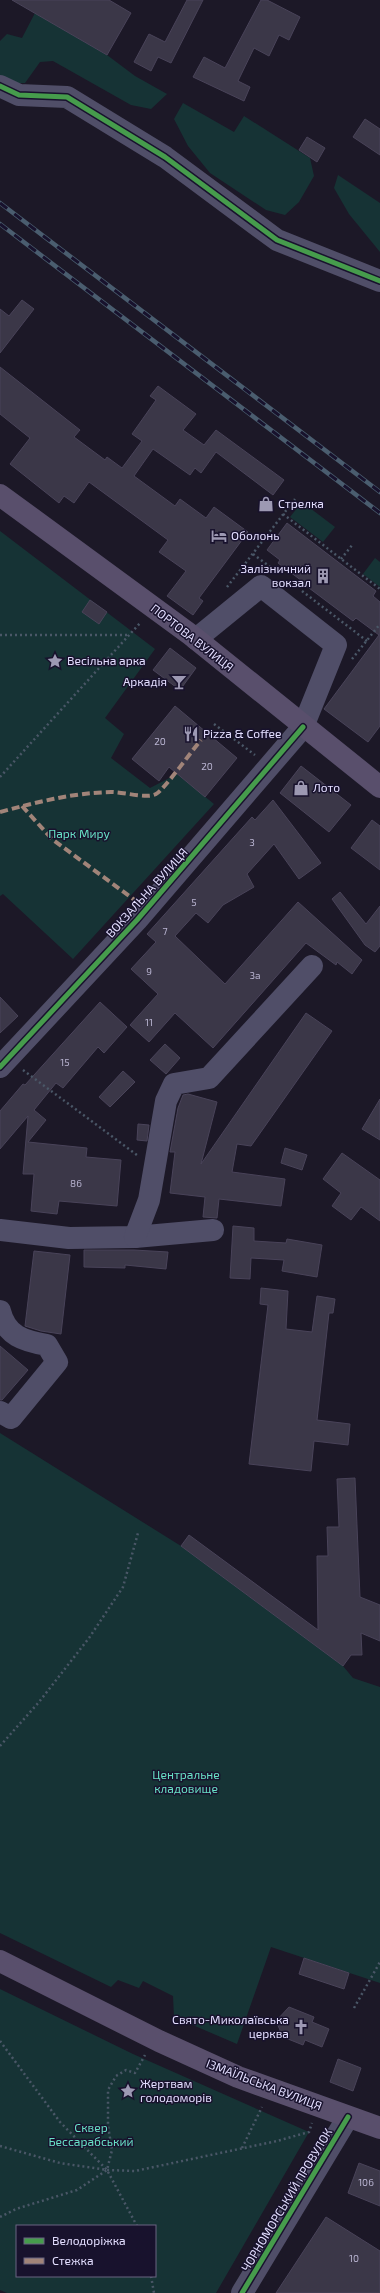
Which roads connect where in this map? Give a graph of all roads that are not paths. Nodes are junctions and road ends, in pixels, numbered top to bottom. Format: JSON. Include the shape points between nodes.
{"nodes":[{"id":1,"x":0,"y":86,"type":"edge"},
{"id":2,"x":380,"y":281,"type":"edge"},
{"id":3,"x":0,"y":495,"type":"edge"},
{"id":4,"x":196,"y":639,"type":"junction"},
{"id":5,"x":303,"y":727,"type":"junction"},
{"id":6,"x":380,"y":787,"type":"edge"},
{"id":7,"x":312,"y":966,"type":"dead end"},
{"id":8,"x":4,"y":1063,"type":"edge"},
{"id":9,"x":0,"y":1230,"type":"edge"},
{"id":10,"x":213,"y":1230,"type":"dead end"},
{"id":11,"x":135,"y":1237,"type":"junction"},
{"id":12,"x":0,"y":1311,"type":"edge"},
{"id":13,"x":0,"y":1412,"type":"edge"},
{"id":14,"x":0,"y":1961,"type":"edge"},
{"id":15,"x":348,"y":2117,"type":"junction"},
{"id":16,"x":380,"y":2128,"type":"edge"},
{"id":17,"x":242,"y":2293,"type":"edge"}],
"edges":[{"from":1,"to":2,"type":"street","via":[[19,95],[67,97],[166,157],[277,240]]},
{"from":3,"to":4,"type":"main road","name":"ПОРТОВА ВУЛИЦЯ"},
{"from":4,"to":5,"type":"main road","name":"ПОРТОВА ВУЛИЦЯ"},
{"from":4,"to":5,"type":"street","name":"ВОКЗАЛЬНА ВУЛИЦЯ","via":[[262,586],[336,645]]},
{"from":5,"to":6,"type":"main road","name":"ПОРТОВА ВУЛИЦЯ"},
{"from":5,"to":8,"type":"street","name":"ВОКЗАЛЬНА ВУЛИЦЯ","via":[[137,920]]},
{"from":7,"to":11,"type":"street","via":[[209,1078],[174,1084],[166,1100],[149,1200]]},
{"from":9,"to":11,"type":"street","via":[[69,1238]]},
{"from":10,"to":11,"type":"street"},
{"from":12,"to":13,"type":"street","via":[[4,1325],[25,1342],[48,1345],[57,1362],[11,1418]]},
{"from":14,"to":15,"type":"main road","name":"ІЗМАЇЛЬСЬКА ВУЛИЦЯ","via":[[153,2038],[238,2077]]},
{"from":15,"to":16,"type":"main road","name":"ІЗМАЇЛЬСЬКА ВУЛИЦЯ"},
{"from":15,"to":17,"type":"street","name":"ЧОРНОМОРСЬКИЙ ПРОВУЛОК"}]}
